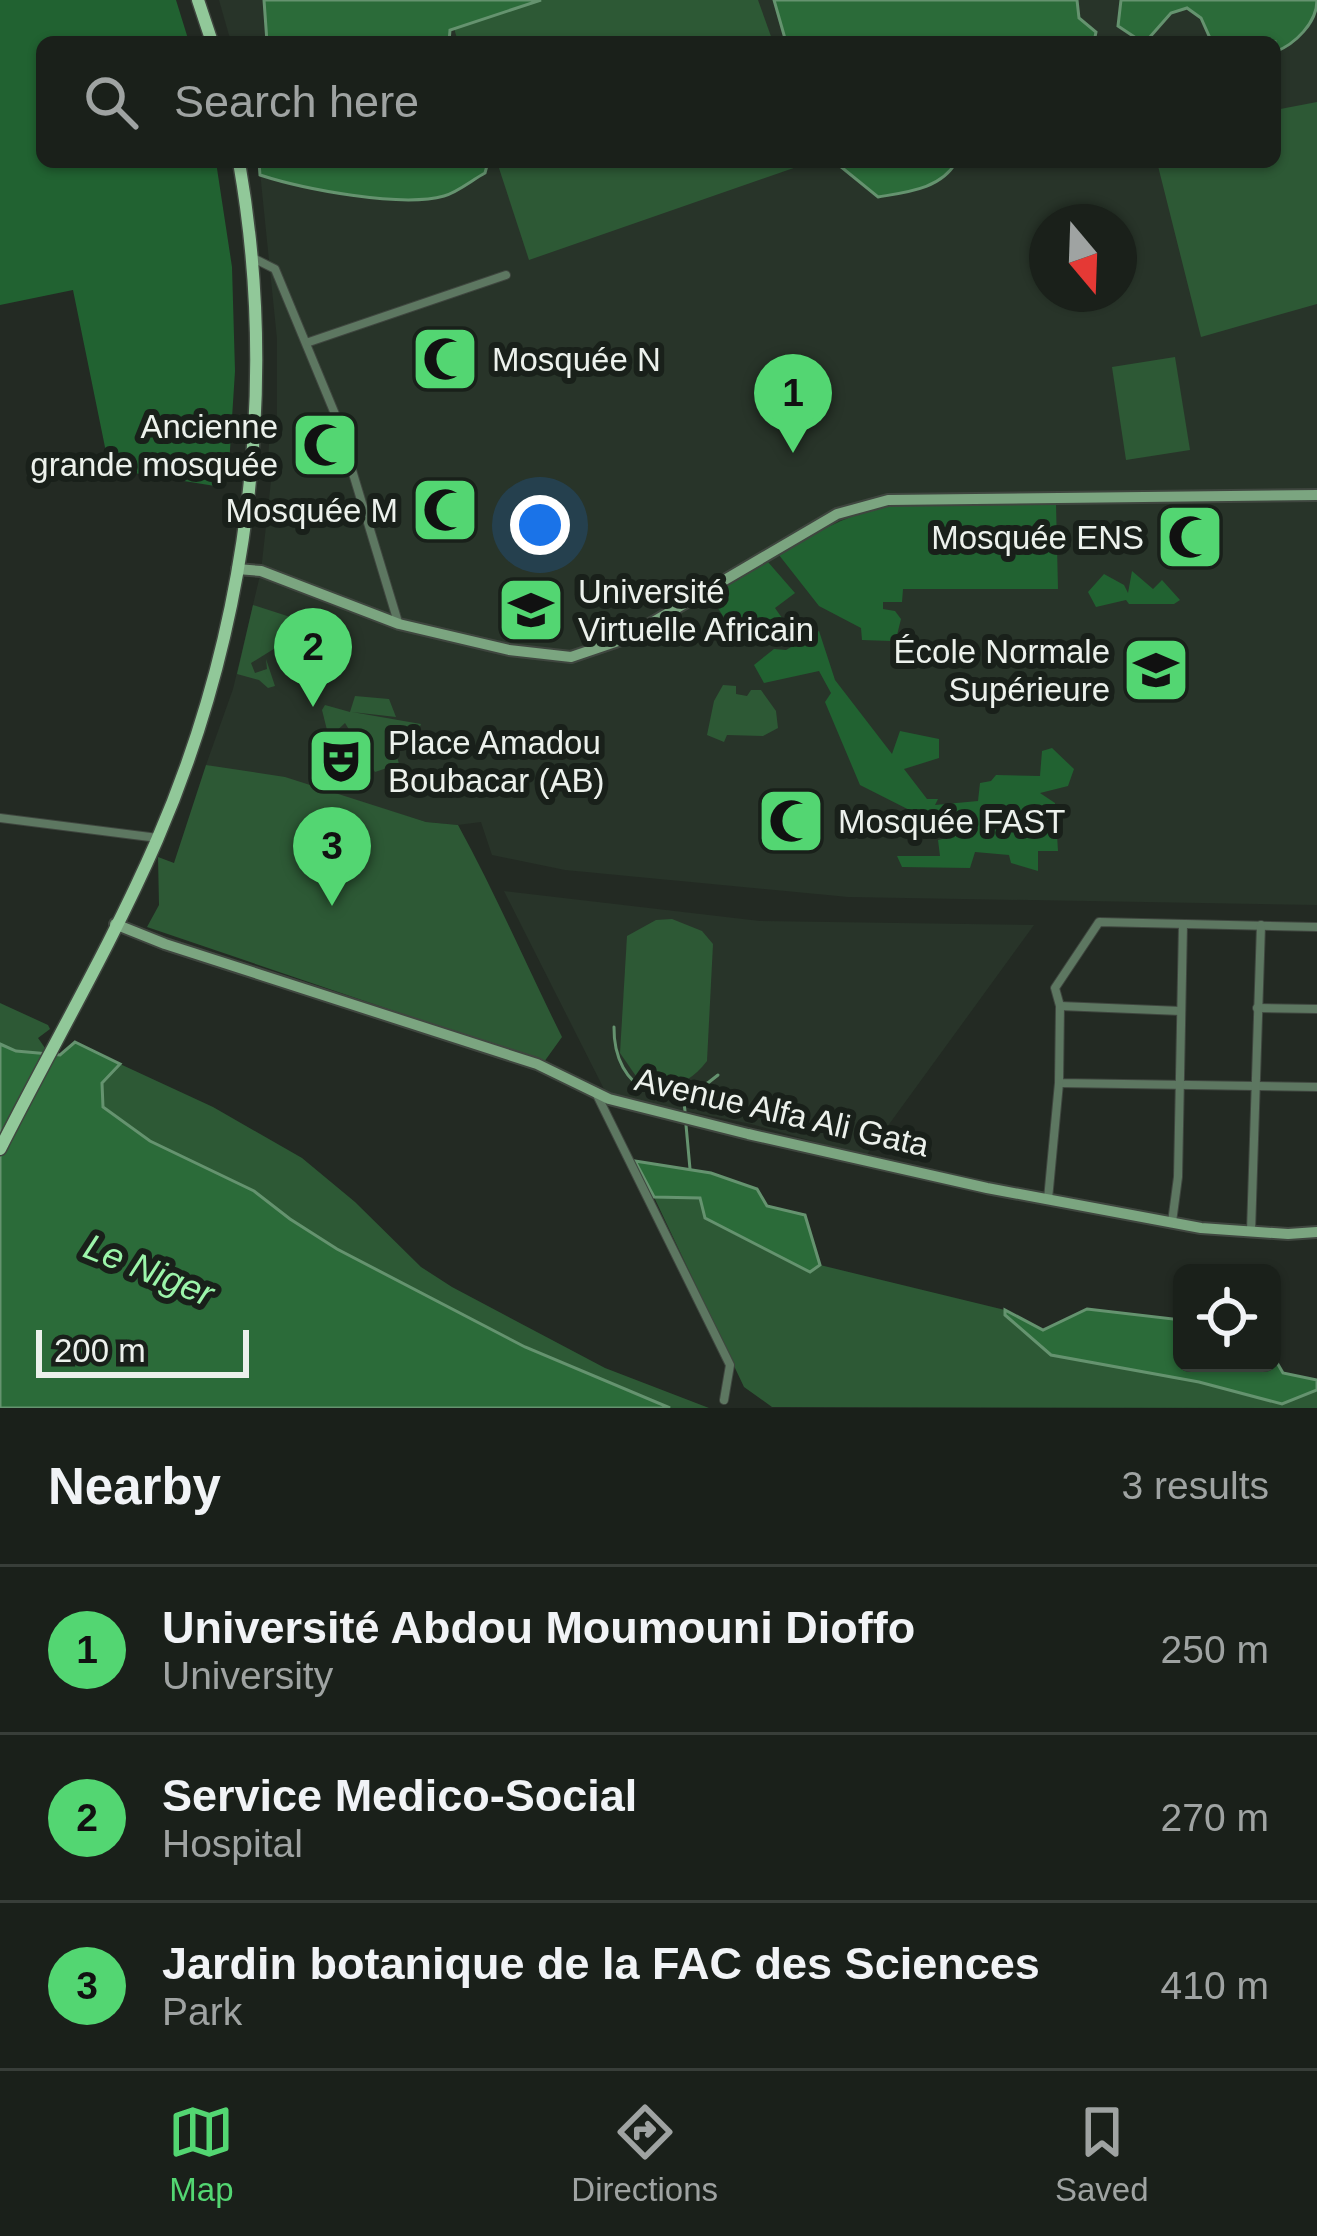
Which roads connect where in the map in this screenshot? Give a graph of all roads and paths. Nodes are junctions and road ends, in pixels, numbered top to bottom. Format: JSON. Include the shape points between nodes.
{"nodes":[{"id":1,"x":198,"y":0,"type":"edge"},
{"id":2,"x":210,"y":36,"type":"edge"},
{"id":3,"x":240,"y":168,"type":"edge"},
{"id":4,"x":251,"y":257,"type":"junction"},
{"id":5,"x":279,"y":274,"type":"junction"},
{"id":6,"x":506,"y":275,"type":"dead end"},
{"id":7,"x":253,"y":279,"type":"junction"},
{"id":8,"x":309,"y":342,"type":"junction"},
{"id":9,"x":1317,"y":495,"type":"edge"},
{"id":10,"x":237,"y":569,"type":"junction"},
{"id":11,"x":399,"y":624,"type":"junction"},
{"id":12,"x":0,"y":818,"type":"edge"},
{"id":13,"x":158,"y":838,"type":"junction"},
{"id":14,"x":116,"y":924,"type":"junction"},
{"id":15,"x":1183,"y":924,"type":"junction"},
{"id":16,"x":1261,"y":926,"type":"junction"},
{"id":17,"x":1317,"y":927,"type":"edge"},
{"id":18,"x":1060,"y":1006,"type":"junction"},
{"id":19,"x":1257,"y":1008,"type":"junction"},
{"id":20,"x":1317,"y":1009,"type":"edge"},
{"id":21,"x":1181,"y":1011,"type":"junction"},
{"id":22,"x":1058,"y":1083,"type":"junction"},
{"id":23,"x":1180,"y":1084,"type":"junction"},
{"id":24,"x":1255,"y":1085,"type":"junction"},
{"id":25,"x":1317,"y":1087,"type":"edge"},
{"id":26,"x":596,"y":1092,"type":"junction"},
{"id":27,"x":0,"y":1149,"type":"edge"},
{"id":28,"x":1048,"y":1199,"type":"junction"},
{"id":29,"x":1172,"y":1222,"type":"junction"},
{"id":30,"x":1250,"y":1231,"type":"junction"},
{"id":31,"x":1317,"y":1232,"type":"edge"},
{"id":32,"x":724,"y":1400,"type":"dead end"}],
"edges":[{"from":1,"to":2,"type":"main road"},
{"from":3,"to":4,"type":"main road"},
{"from":4,"to":5,"type":"street"},
{"from":4,"to":7,"type":"main road"},
{"from":5,"to":7,"type":"street"},
{"from":5,"to":8,"type":"street"},
{"from":6,"to":8,"type":"street"},
{"from":7,"to":10,"type":"main road","via":[[255,402]]},
{"from":8,"to":11,"type":"street"},
{"from":9,"to":11,"type":"street","via":[[888,500],[837,514],[624,639],[572,657]]},
{"from":10,"to":11,"type":"street","via":[[262,571]]},
{"from":10,"to":13,"type":"main road","via":[[211,688]]},
{"from":12,"to":13,"type":"street"},
{"from":13,"to":14,"type":"main road"},
{"from":14,"to":26,"type":"street","name":"Avenue Alfa Ali Gata","via":[[536,1064]]},
{"from":14,"to":27,"type":"main road"},
{"from":15,"to":16,"type":"street"},
{"from":15,"to":18,"type":"street","via":[[1099,922],[1057,982]]},
{"from":15,"to":21,"type":"street"},
{"from":16,"to":17,"type":"street"},
{"from":16,"to":19,"type":"street"},
{"from":18,"to":21,"type":"street"},
{"from":18,"to":22,"type":"street"},
{"from":19,"to":20,"type":"street"},
{"from":19,"to":24,"type":"street"},
{"from":21,"to":23,"type":"street"},
{"from":22,"to":23,"type":"street"},
{"from":22,"to":28,"type":"street"},
{"from":23,"to":24,"type":"street"},
{"from":23,"to":29,"type":"street"},
{"from":24,"to":25,"type":"street"},
{"from":24,"to":30,"type":"street"},
{"from":26,"to":28,"type":"street","name":"Avenue Alfa Ali Gata"},
{"from":26,"to":32,"type":"street","via":[[730,1365]]},
{"from":28,"to":29,"type":"street","name":"Avenue Alfa Ali Gata"},
{"from":29,"to":30,"type":"street","name":"Avenue Alfa Ali Gata"},
{"from":30,"to":31,"type":"street","name":"Avenue Alfa Ali Gata"}]}
